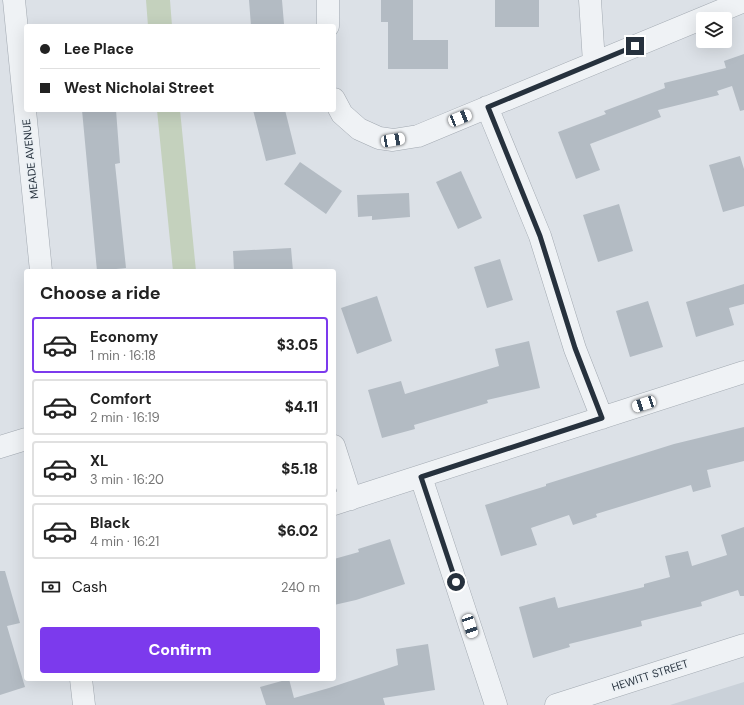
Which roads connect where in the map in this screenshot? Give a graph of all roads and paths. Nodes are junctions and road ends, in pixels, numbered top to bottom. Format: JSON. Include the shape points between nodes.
{"nodes":[{"id":1,"x":14,"y":0,"type":"edge"},
{"id":2,"x":328,"y":0,"type":"edge"},
{"id":3,"x":590,"y":0,"type":"edge"},
{"id":4,"x":744,"y":1,"type":"edge"},
{"id":5,"x":328,"y":24,"type":"edge"},
{"id":6,"x":594,"y":63,"type":"junction"},
{"id":7,"x":24,"y":100,"type":"edge"},
{"id":8,"x":336,"y":103,"type":"edge"},
{"id":9,"x":488,"y":107,"type":"junction"},
{"id":10,"x":25,"y":112,"type":"edge"},
{"id":11,"x":41,"y":269,"type":"edge"},
{"id":12,"x":744,"y":372,"type":"edge"},
{"id":13,"x":602,"y":418,"type":"junction"},
{"id":14,"x":24,"y":440,"type":"edge"},
{"id":15,"x":0,"y":447,"type":"edge"},
{"id":16,"x":336,"y":460,"type":"edge"},
{"id":17,"x":421,"y":477,"type":"junction"},
{"id":18,"x":342,"y":502,"type":"edge"},
{"id":19,"x":744,"y":645,"type":"edge"},
{"id":20,"x":81,"y":681,"type":"edge"},
{"id":21,"x":84,"y":705,"type":"edge"},
{"id":22,"x":496,"y":705,"type":"edge"},
{"id":23,"x":556,"y":705,"type":"edge"}],
"edges":[{"from":1,"to":7,"type":"street","name":"MEADE AVENUE"},
{"from":2,"to":5,"type":"street"},
{"from":3,"to":6,"type":"street"},
{"from":4,"to":6,"type":"street"},
{"from":6,"to":9,"type":"street"},
{"from":8,"to":9,"type":"street","via":[[342,114],[359,129],[379,138],[393,140],[418,136]]},
{"from":9,"to":13,"type":"street","via":[[540,236],[575,348]]},
{"from":10,"to":11,"type":"street","name":"MEADE AVENUE"},
{"from":12,"to":13,"type":"street"},
{"from":13,"to":17,"type":"street"},
{"from":14,"to":15,"type":"street"},
{"from":16,"to":18,"type":"street"},
{"from":17,"to":18,"type":"street"},
{"from":17,"to":22,"type":"street"},
{"from":19,"to":23,"type":"street","name":"HEWITT STREET"},
{"from":20,"to":21,"type":"street"}]}
